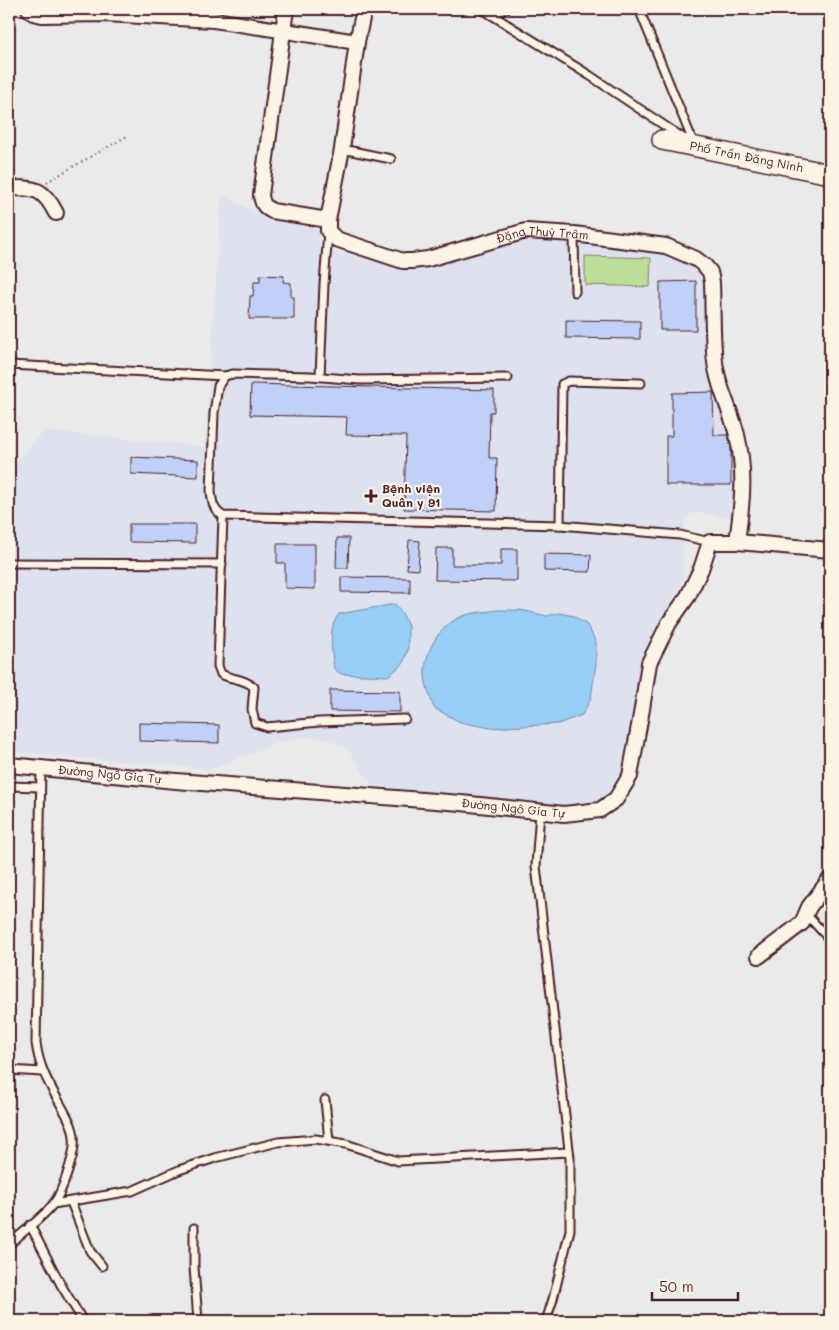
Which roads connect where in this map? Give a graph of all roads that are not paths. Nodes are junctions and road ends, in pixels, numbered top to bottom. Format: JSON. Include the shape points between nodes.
{"nodes":[{"id":1,"x":286,"y":9,"type":"edge"},
{"id":2,"x":364,"y":9,"type":"edge"},
{"id":3,"x":482,"y":9,"type":"edge"},
{"id":4,"x":506,"y":9,"type":"edge"},
{"id":5,"x":639,"y":9,"type":"edge"},
{"id":6,"x":35,"y":10,"type":"edge"},
{"id":7,"x":104,"y":12,"type":"edge"},
{"id":8,"x":492,"y":15,"type":"junction"},
{"id":9,"x":283,"y":30,"type":"junction"},
{"id":10,"x":358,"y":42,"type":"junction"},
{"id":11,"x":662,"y":140,"type":"dead end"},
{"id":12,"x":696,"y":146,"type":"junction"},
{"id":13,"x":342,"y":149,"type":"junction"},
{"id":14,"x":391,"y":159,"type":"dead end"},
{"id":15,"x":830,"y":174,"type":"edge"},
{"id":16,"x":9,"y":188,"type":"edge"},
{"id":17,"x":56,"y":214,"type":"dead end"},
{"id":18,"x":328,"y":226,"type":"junction"},
{"id":19,"x":574,"y":234,"type":"junction"},
{"id":20,"x":575,"y":292,"type":"dead end"},
{"id":21,"x":9,"y":365,"type":"edge"},
{"id":22,"x":225,"y":376,"type":"junction"},
{"id":23,"x":320,"y":376,"type":"junction"},
{"id":24,"x":508,"y":378,"type":"dead end"},
{"id":25,"x":641,"y":383,"type":"dead end"},
{"id":26,"x":223,"y":516,"type":"junction"},
{"id":27,"x":560,"y":525,"type":"junction"},
{"id":28,"x":710,"y":542,"type":"junction"},
{"id":29,"x":737,"y":542,"type":"junction"},
{"id":30,"x":830,"y":550,"type":"edge"},
{"id":31,"x":9,"y":564,"type":"edge"},
{"id":32,"x":222,"y":564,"type":"junction"},
{"id":33,"x":405,"y":718,"type":"dead end"},
{"id":34,"x":9,"y":765,"type":"edge"},
{"id":35,"x":41,"y":768,"type":"junction"},
{"id":36,"x":9,"y":786,"type":"edge"},
{"id":37,"x":40,"y":787,"type":"junction"},
{"id":38,"x":540,"y":812,"type":"junction"},
{"id":39,"x":830,"y":878,"type":"edge"},
{"id":40,"x":806,"y":914,"type":"junction"},
{"id":41,"x":830,"y":940,"type":"edge"},
{"id":42,"x":759,"y":956,"type":"dead end"},
{"id":43,"x":9,"y":1070,"type":"edge"},
{"id":44,"x":42,"y":1072,"type":"junction"},
{"id":45,"x":325,"y":1100,"type":"dead end"},
{"id":46,"x":329,"y":1141,"type":"junction"},
{"id":47,"x":569,"y":1152,"type":"junction"},
{"id":48,"x":71,"y":1202,"type":"junction"},
{"id":49,"x":53,"y":1204,"type":"junction"},
{"id":50,"x":30,"y":1225,"type":"junction"},
{"id":51,"x":194,"y":1228,"type":"dead end"},
{"id":52,"x":9,"y":1245,"type":"edge"},
{"id":53,"x":102,"y":1266,"type":"dead end"},
{"id":54,"x":83,"y":1321,"type":"edge"},
{"id":55,"x":198,"y":1321,"type":"edge"},
{"id":56,"x":546,"y":1321,"type":"edge"}],
"edges":[{"from":1,"to":9,"type":"street"},
{"from":2,"to":10,"type":"street"},
{"from":3,"to":8,"type":"lane"},
{"from":4,"to":8,"type":"lane"},
{"from":5,"to":12,"type":"lane"},
{"from":6,"to":7,"type":"street","via":[[42,15]]},
{"from":7,"to":9,"type":"street","via":[[214,20]]},
{"from":8,"to":12,"type":"lane"},
{"from":9,"to":10,"type":"street"},
{"from":9,"to":18,"type":"street","via":[[262,202],[272,211]]},
{"from":10,"to":13,"type":"street"},
{"from":11,"to":12,"type":"street","name":"Phố Trần Đăng Ninh"},
{"from":12,"to":15,"type":"street","name":"Phố Trần Đăng Ninh"},
{"from":13,"to":14,"type":"lane"},
{"from":13,"to":18,"type":"street"},
{"from":16,"to":17,"type":"street","via":[[36,189],[50,200]]},
{"from":18,"to":19,"type":"street","name":"Đặng Thuỳ Trâm","via":[[336,240],[404,261],[428,259],[526,231]]},
{"from":18,"to":23,"type":"lane"},
{"from":19,"to":20,"type":"lane"},
{"from":19,"to":29,"type":"street","name":"Đặng Thuỳ Trâm","via":[[666,246],[696,259],[710,272],[715,362],[738,437],[744,488]]},
{"from":21,"to":22,"type":"lane"},
{"from":22,"to":23,"type":"lane"},
{"from":22,"to":26,"type":"lane","via":[[218,386],[214,413],[211,491],[212,504]]},
{"from":23,"to":24,"type":"lane","via":[[360,380]]},
{"from":25,"to":27,"type":"lane","via":[[569,381],[562,384]]},
{"from":26,"to":27,"type":"lane"},
{"from":26,"to":32,"type":"lane"},
{"from":27,"to":28,"type":"lane","via":[[680,535]]},
{"from":28,"to":29,"type":"street"},
{"from":28,"to":38,"type":"street","name":"Đường Ngô Gia Tự","via":[[688,596],[648,663],[630,776],[616,799],[600,810],[564,814]]},
{"from":29,"to":30,"type":"street"},
{"from":31,"to":32,"type":"lane"},
{"from":32,"to":33,"type":"lane","via":[[218,666],[221,674],[246,681],[254,687],[252,709],[255,723],[266,727]]},
{"from":34,"to":35,"type":"street","name":"Đường Ngô Gia Tự"},
{"from":35,"to":37,"type":"lane"},
{"from":35,"to":38,"type":"street","name":"Đường Ngô Gia Tự"},
{"from":36,"to":37,"type":"lane"},
{"from":37,"to":44,"type":"lane","via":[[36,1043]]},
{"from":38,"to":47,"type":"lane","via":[[536,866]]},
{"from":39,"to":40,"type":"street"},
{"from":40,"to":41,"type":"lane"},
{"from":40,"to":42,"type":"street","via":[[802,923]]},
{"from":43,"to":44,"type":"lane"},
{"from":44,"to":49,"type":"lane","via":[[74,1135],[74,1147],[60,1194]]},
{"from":45,"to":46,"type":"lane"},
{"from":46,"to":47,"type":"lane","via":[[398,1161]]},
{"from":46,"to":48,"type":"lane","via":[[278,1142],[179,1170],[132,1191]]},
{"from":47,"to":56,"type":"lane","via":[[570,1230]]},
{"from":48,"to":49,"type":"lane"},
{"from":48,"to":53,"type":"lane","via":[[90,1252]]},
{"from":49,"to":50,"type":"lane"},
{"from":50,"to":52,"type":"lane"},
{"from":50,"to":54,"type":"lane"},
{"from":51,"to":55,"type":"lane"}]}
